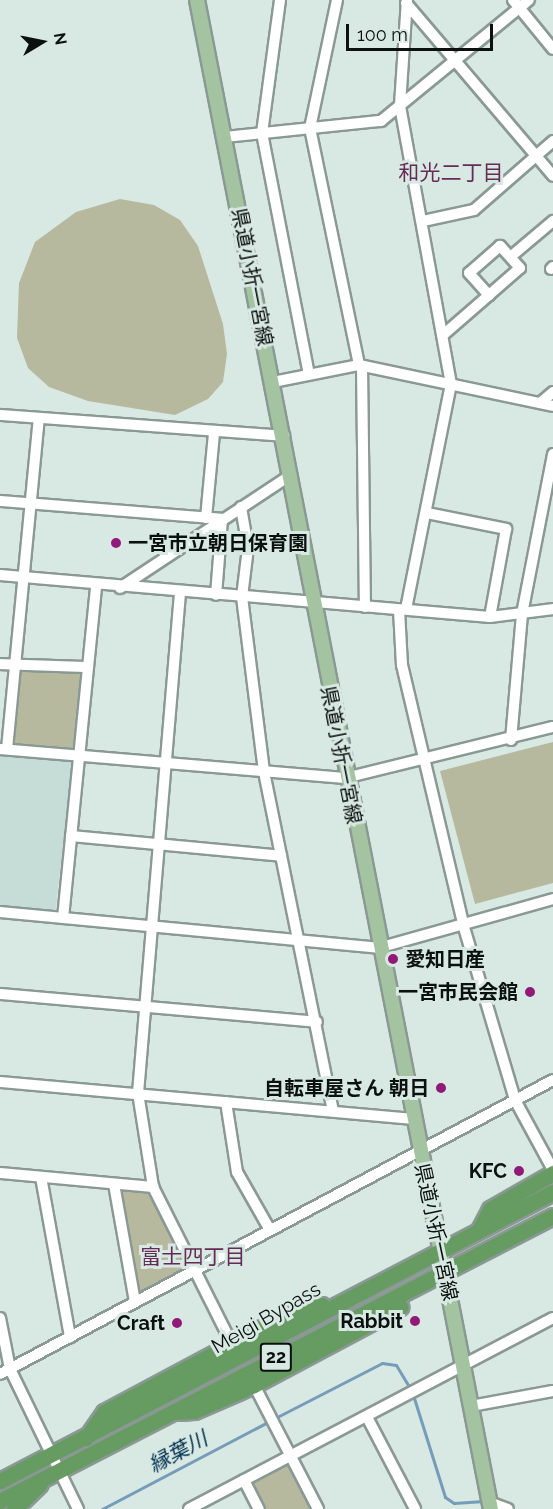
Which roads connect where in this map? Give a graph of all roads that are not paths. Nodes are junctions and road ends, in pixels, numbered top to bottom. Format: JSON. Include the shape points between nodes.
{"nodes":[{"id":1,"x":197,"y":0,"type":"edge"},
{"id":2,"x":280,"y":0,"type":"edge"},
{"id":3,"x":337,"y":0,"type":"edge"},
{"id":4,"x":529,"y":0,"type":"edge"},
{"id":5,"x":406,"y":1,"type":"edge"},
{"id":6,"x":516,"y":4,"type":"edge"},
{"id":7,"x":553,"y":49,"type":"edge"},
{"id":8,"x":455,"y":64,"type":"junction"},
{"id":9,"x":400,"y":105,"type":"junction"},
{"id":10,"x":310,"y":128,"type":"junction"},
{"id":11,"x":262,"y":133,"type":"junction"},
{"id":12,"x":225,"y":137,"type":"junction"},
{"id":13,"x":553,"y":141,"type":"edge"},
{"id":14,"x":535,"y":157,"type":"junction"},
{"id":15,"x":553,"y":174,"type":"edge"},
{"id":16,"x":423,"y":221,"type":"junction"},
{"id":17,"x":553,"y":221,"type":"edge"},
{"id":18,"x":515,"y":253,"type":"dead end"},
{"id":19,"x":489,"y":295,"type":"junction"},
{"id":20,"x":443,"y":335,"type":"junction"},
{"id":21,"x":361,"y":365,"type":"junction"},
{"id":22,"x":309,"y":374,"type":"junction"},
{"id":23,"x":273,"y":382,"type":"junction"},
{"id":24,"x":451,"y":384,"type":"junction"},
{"id":25,"x":553,"y":392,"type":"edge"},
{"id":26,"x":540,"y":403,"type":"junction"},
{"id":27,"x":553,"y":406,"type":"edge"},
{"id":28,"x":0,"y":415,"type":"edge"},
{"id":29,"x":39,"y":419,"type":"junction"},
{"id":30,"x":214,"y":434,"type":"junction"},
{"id":31,"x":284,"y":436,"type":"junction"},
{"id":32,"x":553,"y":454,"type":"edge"},
{"id":33,"x":291,"y":475,"type":"junction"},
{"id":34,"x":0,"y":501,"type":"edge"},
{"id":35,"x":30,"y":503,"type":"junction"},
{"id":36,"x":241,"y":507,"type":"junction"},
{"id":37,"x":427,"y":513,"type":"junction"},
{"id":38,"x":206,"y":518,"type":"junction"},
{"id":39,"x":222,"y":519,"type":"junction"},
{"id":40,"x":302,"y":538,"type":"junction"},
{"id":41,"x":248,"y":548,"type":"junction"},
{"id":42,"x":0,"y":575,"type":"edge"},
{"id":43,"x":21,"y":577,"type":"junction"},
{"id":44,"x":96,"y":585,"type":"junction"},
{"id":45,"x":120,"y":588,"type":"junction"},
{"id":46,"x":180,"y":593,"type":"junction"},
{"id":47,"x":216,"y":595,"type":"junction"},
{"id":48,"x":242,"y":597,"type":"junction"},
{"id":49,"x":312,"y":603,"type":"junction"},
{"id":50,"x":365,"y":607,"type":"junction"},
{"id":51,"x":553,"y":609,"type":"edge"},
{"id":52,"x":403,"y":610,"type":"junction"},
{"id":53,"x":522,"y":614,"type":"junction"},
{"id":54,"x":490,"y":617,"type":"junction"},
{"id":55,"x":0,"y":664,"type":"edge"},
{"id":56,"x":14,"y":665,"type":"junction"},
{"id":57,"x":87,"y":667,"type":"junction"},
{"id":58,"x":553,"y":727,"type":"edge"},
{"id":59,"x":511,"y":740,"type":"junction"},
{"id":60,"x":3,"y":749,"type":"edge"},
{"id":61,"x":78,"y":755,"type":"junction"},
{"id":62,"x":425,"y":760,"type":"junction"},
{"id":63,"x":163,"y":763,"type":"junction"},
{"id":64,"x":264,"y":772,"type":"junction"},
{"id":65,"x":345,"y":778,"type":"junction"},
{"id":66,"x":71,"y":836,"type":"junction"},
{"id":67,"x":156,"y":845,"type":"junction"},
{"id":68,"x":281,"y":856,"type":"junction"},
{"id":69,"x":553,"y":899,"type":"edge"},
{"id":70,"x":0,"y":912,"type":"edge"},
{"id":71,"x":63,"y":918,"type":"junction"},
{"id":72,"x":463,"y":924,"type":"junction"},
{"id":73,"x":149,"y":925,"type":"junction"},
{"id":74,"x":297,"y":938,"type":"junction"},
{"id":75,"x":378,"y":948,"type":"junction"},
{"id":76,"x":0,"y":994,"type":"edge"},
{"id":77,"x":146,"y":1009,"type":"junction"},
{"id":78,"x":317,"y":1022,"type":"junction"},
{"id":79,"x":553,"y":1080,"type":"edge"},
{"id":80,"x":0,"y":1082,"type":"edge"},
{"id":81,"x":138,"y":1093,"type":"junction"},
{"id":82,"x":515,"y":1100,"type":"junction"},
{"id":83,"x":226,"y":1102,"type":"junction"},
{"id":84,"x":333,"y":1111,"type":"junction"},
{"id":85,"x":411,"y":1119,"type":"junction"},
{"id":86,"x":420,"y":1154,"type":"junction"},
{"id":87,"x":553,"y":1172,"type":"edge"},
{"id":88,"x":0,"y":1173,"type":"edge"},
{"id":89,"x":41,"y":1177,"type":"junction"},
{"id":90,"x":114,"y":1184,"type":"junction"},
{"id":91,"x":153,"y":1187,"type":"junction"},
{"id":92,"x":553,"y":1192,"type":"edge"},
{"id":93,"x":553,"y":1215,"type":"edge"},
{"id":94,"x":553,"y":1222,"type":"edge"},
{"id":95,"x":530,"y":1228,"type":"junction"},
{"id":96,"x":270,"y":1230,"type":"junction"},
{"id":97,"x":479,"y":1230,"type":"junction"},
{"id":98,"x":439,"y":1249,"type":"junction"},
{"id":99,"x":195,"y":1270,"type":"junction"},
{"id":100,"x":444,"y":1273,"type":"junction"},
{"id":101,"x":417,"y":1287,"type":"junction"},
{"id":102,"x":135,"y":1302,"type":"junction"},
{"id":103,"x":328,"y":1305,"type":"junction"},
{"id":104,"x":0,"y":1318,"type":"edge"},
{"id":105,"x":553,"y":1318,"type":"edge"},
{"id":106,"x":70,"y":1337,"type":"junction"},
{"id":107,"x":232,"y":1344,"type":"junction"},
{"id":108,"x":286,"y":1352,"type":"junction"},
{"id":109,"x":213,"y":1356,"type":"junction"},
{"id":110,"x":463,"y":1366,"type":"junction"},
{"id":111,"x":5,"y":1371,"type":"edge"},
{"id":112,"x":275,"y":1373,"type":"junction"},
{"id":113,"x":199,"y":1380,"type":"junction"},
{"id":114,"x":254,"y":1385,"type":"junction"},
{"id":115,"x":553,"y":1391,"type":"edge"},
{"id":116,"x":471,"y":1406,"type":"junction"},
{"id":117,"x":170,"y":1412,"type":"junction"},
{"id":118,"x":367,"y":1417,"type":"junction"},
{"id":119,"x":86,"y":1437,"type":"junction"},
{"id":120,"x":51,"y":1455,"type":"junction"},
{"id":121,"x":291,"y":1456,"type":"junction"},
{"id":122,"x":52,"y":1473,"type":"junction"},
{"id":123,"x":244,"y":1480,"type":"junction"},
{"id":124,"x":0,"y":1481,"type":"edge"},
{"id":125,"x":0,"y":1501,"type":"edge"},
{"id":126,"x":490,"y":1505,"type":"edge"},
{"id":127,"x":14,"y":1509,"type":"edge"},
{"id":128,"x":78,"y":1509,"type":"edge"},
{"id":129,"x":189,"y":1509,"type":"edge"},
{"id":130,"x":259,"y":1509,"type":"edge"},
{"id":131,"x":318,"y":1509,"type":"edge"},
{"id":132,"x":415,"y":1509,"type":"edge"},
{"id":133,"x":508,"y":1509,"type":"edge"}],
"edges":[{"from":1,"to":12,"type":"main road","name":"県道小折一宮線"},
{"from":2,"to":11,"type":"street"},
{"from":3,"to":10,"type":"street"},
{"from":4,"to":6,"type":"street"},
{"from":5,"to":8,"type":"street"},
{"from":5,"to":9,"type":"street"},
{"from":6,"to":7,"type":"street"},
{"from":6,"to":8,"type":"street"},
{"from":8,"to":9,"type":"street"},
{"from":8,"to":14,"type":"street"},
{"from":9,"to":10,"type":"street","via":[[381,122]]},
{"from":9,"to":16,"type":"street"},
{"from":10,"to":11,"type":"street"},
{"from":10,"to":21,"type":"street"},
{"from":11,"to":12,"type":"street"},
{"from":11,"to":22,"type":"street"},
{"from":12,"to":23,"type":"main road","name":"県道小折一宮線"},
{"from":13,"to":14,"type":"street"},
{"from":14,"to":15,"type":"street"},
{"from":14,"to":16,"type":"street","via":[[474,210]]},
{"from":16,"to":20,"type":"street"},
{"from":17,"to":18,"type":"street"},
{"from":19,"to":19,"type":"street","via":[[520,268],[500,246],[469,273]]},
{"from":19,"to":20,"type":"street"},
{"from":20,"to":24,"type":"street"},
{"from":21,"to":22,"type":"street"},
{"from":21,"to":24,"type":"street"},
{"from":21,"to":50,"type":"street"},
{"from":22,"to":23,"type":"street"},
{"from":23,"to":31,"type":"main road","name":"県道小折一宮線"},
{"from":24,"to":26,"type":"street"},
{"from":24,"to":37,"type":"street"},
{"from":25,"to":26,"type":"street"},
{"from":26,"to":27,"type":"street"},
{"from":28,"to":29,"type":"street"},
{"from":29,"to":30,"type":"street"},
{"from":29,"to":35,"type":"street"},
{"from":30,"to":31,"type":"street"},
{"from":30,"to":38,"type":"street"},
{"from":31,"to":33,"type":"main road","name":"県道小折一宮線"},
{"from":32,"to":53,"type":"street"},
{"from":33,"to":36,"type":"street"},
{"from":33,"to":40,"type":"main road","name":"県道小折一宮線"},
{"from":34,"to":35,"type":"street"},
{"from":35,"to":38,"type":"street"},
{"from":35,"to":43,"type":"street"},
{"from":36,"to":39,"type":"street"},
{"from":36,"to":41,"type":"street"},
{"from":37,"to":52,"type":"street"},
{"from":37,"to":54,"type":"street","via":[[506,529]]},
{"from":38,"to":39,"type":"street"},
{"from":39,"to":45,"type":"street"},
{"from":39,"to":47,"type":"street"},
{"from":40,"to":41,"type":"street"},
{"from":40,"to":49,"type":"main road","name":"県道小折一宮線"},
{"from":41,"to":48,"type":"street"},
{"from":42,"to":43,"type":"street"},
{"from":43,"to":44,"type":"street"},
{"from":43,"to":56,"type":"street"},
{"from":44,"to":45,"type":"street"},
{"from":44,"to":57,"type":"street"},
{"from":45,"to":46,"type":"street"},
{"from":46,"to":47,"type":"street"},
{"from":46,"to":63,"type":"street"},
{"from":47,"to":48,"type":"street"},
{"from":48,"to":49,"type":"street"},
{"from":48,"to":64,"type":"street"},
{"from":49,"to":50,"type":"street"},
{"from":49,"to":65,"type":"main road","name":"県道小折一宮線"},
{"from":50,"to":52,"type":"street"},
{"from":51,"to":53,"type":"street"},
{"from":52,"to":54,"type":"street"},
{"from":52,"to":62,"type":"street","via":[[402,665]]},
{"from":53,"to":54,"type":"street"},
{"from":53,"to":59,"type":"street"},
{"from":55,"to":56,"type":"street"},
{"from":56,"to":57,"type":"street"},
{"from":56,"to":60,"type":"street"},
{"from":57,"to":61,"type":"street"},
{"from":58,"to":59,"type":"street"},
{"from":59,"to":62,"type":"street"},
{"from":60,"to":61,"type":"street"},
{"from":61,"to":63,"type":"street"},
{"from":61,"to":66,"type":"street"},
{"from":62,"to":65,"type":"street"},
{"from":62,"to":72,"type":"street"},
{"from":63,"to":64,"type":"street"},
{"from":63,"to":67,"type":"street"},
{"from":64,"to":65,"type":"street"},
{"from":64,"to":68,"type":"street"},
{"from":65,"to":75,"type":"main road","name":"県道小折一宮線"},
{"from":66,"to":67,"type":"street"},
{"from":66,"to":71,"type":"street"},
{"from":67,"to":68,"type":"street"},
{"from":67,"to":73,"type":"street"},
{"from":68,"to":74,"type":"street"},
{"from":69,"to":72,"type":"street"},
{"from":70,"to":71,"type":"street"},
{"from":71,"to":73,"type":"street"},
{"from":72,"to":75,"type":"street"},
{"from":72,"to":82,"type":"street"},
{"from":73,"to":74,"type":"street"},
{"from":73,"to":77,"type":"street"},
{"from":74,"to":75,"type":"street"},
{"from":74,"to":78,"type":"street"},
{"from":75,"to":85,"type":"main road","name":"県道小折一宮線"},
{"from":76,"to":77,"type":"street"},
{"from":77,"to":78,"type":"street"},
{"from":77,"to":81,"type":"street"},
{"from":78,"to":84,"type":"street"},
{"from":79,"to":82,"type":"street"},
{"from":80,"to":81,"type":"street"},
{"from":81,"to":83,"type":"street"},
{"from":81,"to":91,"type":"street"},
{"from":82,"to":86,"type":"street"},
{"from":82,"to":87,"type":"street"},
{"from":83,"to":84,"type":"street"},
{"from":83,"to":96,"type":"street","via":[[237,1172]]},
{"from":84,"to":85,"type":"street"},
{"from":85,"to":86,"type":"main road","name":"県道小折一宮線"},
{"from":86,"to":96,"type":"street"},
{"from":86,"to":98,"type":"main road","name":"県道小折一宮線"},
{"from":87,"to":97,"type":"highway","via":[[490,1209]]},
{"from":88,"to":89,"type":"street"},
{"from":89,"to":90,"type":"street"},
{"from":89,"to":106,"type":"street"},
{"from":90,"to":91,"type":"street"},
{"from":90,"to":102,"type":"street"},
{"from":91,"to":99,"type":"street"},
{"from":92,"to":97,"type":"highway","name":"Meigi Bypass","number":"22"},
{"from":93,"to":95,"type":"highway","name":"Meigi Bypass","number":"22"},
{"from":94,"to":95,"type":"highway","number":"22"},
{"from":95,"to":100,"type":"highway","name":"Meigi Bypass","number":"22"},
{"from":96,"to":99,"type":"street"},
{"from":97,"to":98,"type":"highway","name":"Meigi Bypass","number":"22"},
{"from":98,"to":100,"type":"main road","name":"県道小折一宮線"},
{"from":98,"to":103,"type":"highway","name":"Meigi Bypass","number":"22"},
{"from":99,"to":102,"type":"street"},
{"from":99,"to":107,"type":"street"},
{"from":100,"to":101,"type":"highway","name":"Meigi Bypass","number":"22"},
{"from":100,"to":110,"type":"main road","name":"県道小折一宮線"},
{"from":101,"to":108,"type":"highway","name":"Meigi Bypass","number":"22"},
{"from":101,"to":112,"type":"highway","number":"22","via":[[404,1304]]},
{"from":102,"to":106,"type":"street"},
{"from":103,"to":107,"type":"highway","number":"22","via":[[297,1309]]},
{"from":103,"to":113,"type":"highway","name":"Meigi Bypass","number":"22"},
{"from":104,"to":111,"type":"street"},
{"from":105,"to":110,"type":"street"},
{"from":106,"to":111,"type":"street"},
{"from":107,"to":109,"type":"highway","number":"22"},
{"from":108,"to":112,"type":"highway"},
{"from":108,"to":117,"type":"highway","name":"Meigi Bypass","number":"22"},
{"from":109,"to":113,"type":"highway"},
{"from":109,"to":119,"type":"highway","number":"22","via":[[104,1412]]},
{"from":110,"to":116,"type":"main road","name":"県道小折一宮線"},
{"from":110,"to":118,"type":"street"},
{"from":111,"to":120,"type":"street"},
{"from":112,"to":114,"type":"highway","number":"22"},
{"from":113,"to":119,"type":"highway","name":"Meigi Bypass","number":"22"},
{"from":114,"to":117,"type":"highway","number":"22","via":[[194,1411]]},
{"from":114,"to":121,"type":"street"},
{"from":115,"to":116,"type":"street"},
{"from":116,"to":126,"type":"main road","name":"県道小折一宮線"},
{"from":117,"to":122,"type":"highway","name":"Meigi Bypass","number":"22"},
{"from":118,"to":121,"type":"street"},
{"from":118,"to":132,"type":"street"},
{"from":119,"to":120,"type":"highway","name":"Meigi Bypass","number":"22"},
{"from":120,"to":122,"type":"street"},
{"from":120,"to":124,"type":"highway","name":"Meigi Bypass","number":"22"},
{"from":121,"to":123,"type":"street"},
{"from":121,"to":131,"type":"street"},
{"from":122,"to":125,"type":"highway","name":"Meigi Bypass","number":"22"},
{"from":122,"to":127,"type":"highway","number":"22"},
{"from":122,"to":128,"type":"street"},
{"from":123,"to":129,"type":"street"},
{"from":123,"to":130,"type":"street"},
{"from":126,"to":133,"type":"street"}]}
